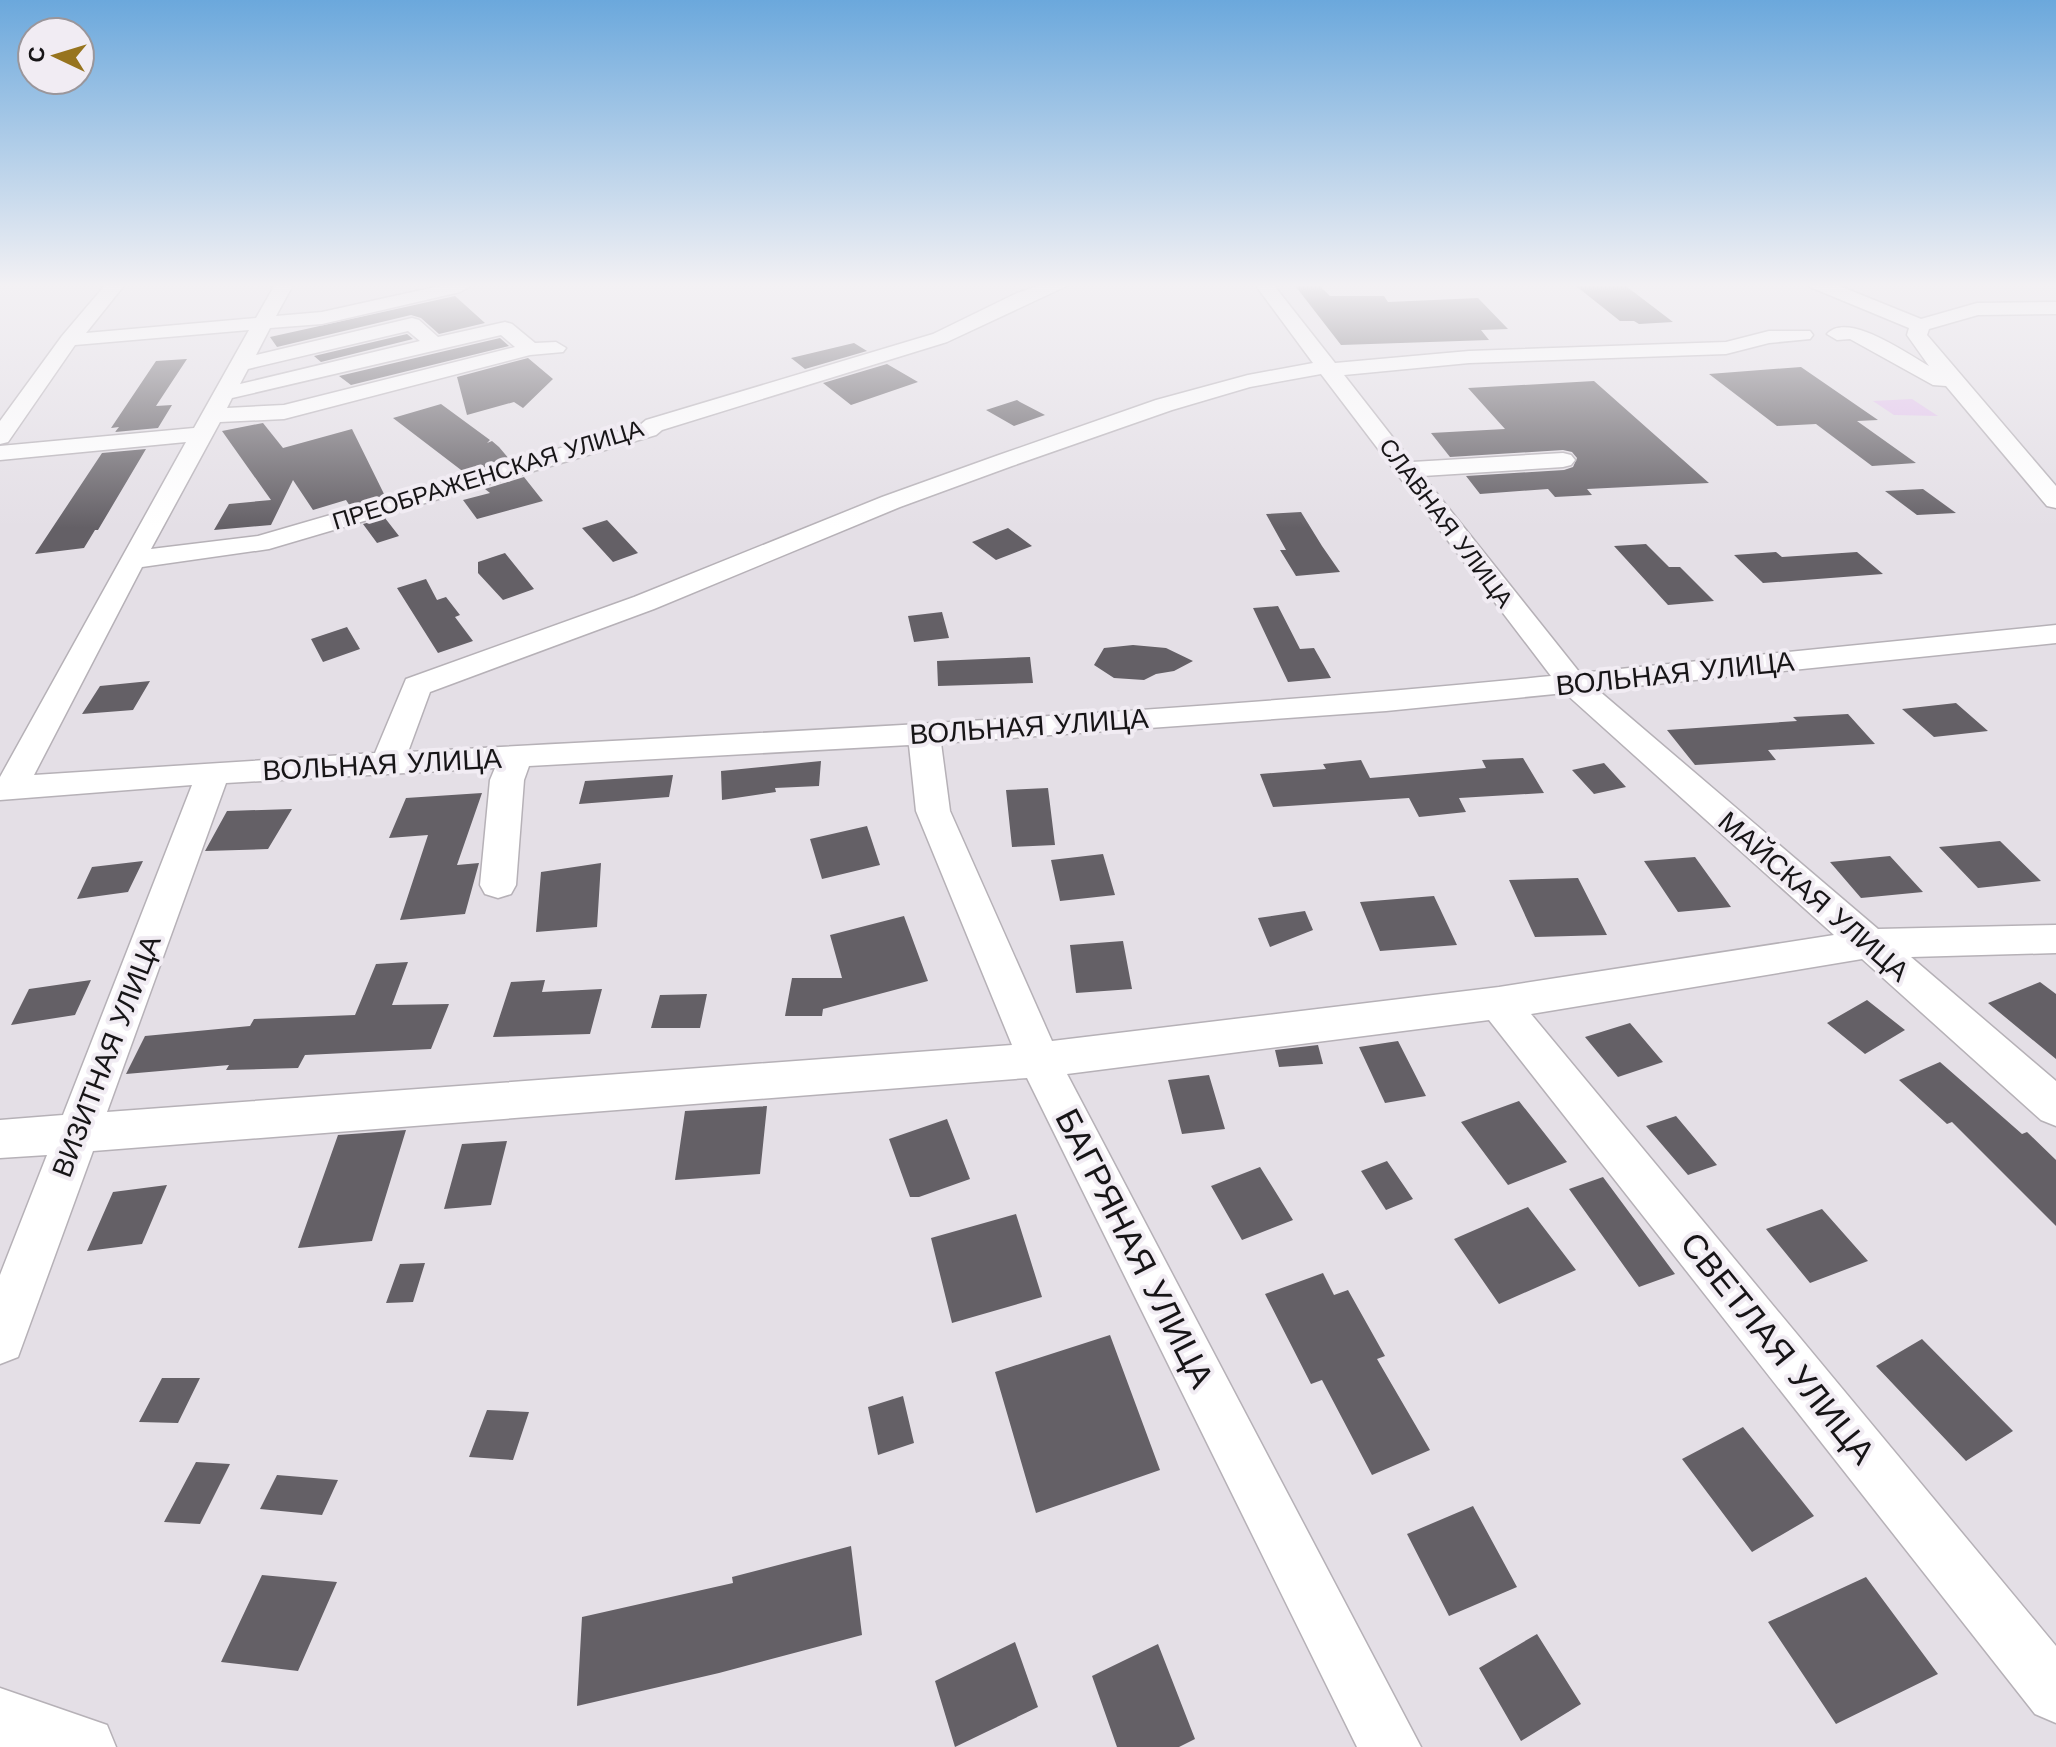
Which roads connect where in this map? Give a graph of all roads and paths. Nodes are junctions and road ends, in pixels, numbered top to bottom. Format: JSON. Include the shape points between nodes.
{"nodes":[{"id":1,"x":52,"y":365,"type":"edge"},
{"id":2,"x":238,"y":365,"type":"edge"},
{"id":3,"x":348,"y":365,"type":"edge"},
{"id":4,"x":469,"y":365,"type":"edge"},
{"id":5,"x":855,"y":365,"type":"edge"},
{"id":6,"x":1325,"y":365,"type":"edge"},
{"id":7,"x":1373,"y":365,"type":"edge"},
{"id":8,"x":1910,"y":365,"type":"edge"},
{"id":9,"x":1939,"y":365,"type":"edge"},
{"id":10,"x":1328,"y":368,"type":"junction"},
{"id":11,"x":1940,"y":381,"type":"dead end"},
{"id":12,"x":224,"y":394,"type":"junction"},
{"id":13,"x":205,"y":425,"type":"junction"},
{"id":14,"x":0,"y":437,"type":"edge"},
{"id":15,"x":0,"y":453,"type":"edge"},
{"id":16,"x":1563,"y":460,"type":"dead end"},
{"id":17,"x":2029,"y":469,"type":"junction"},
{"id":18,"x":1406,"y":470,"type":"junction"},
{"id":19,"x":2056,"y":470,"type":"edge"},
{"id":20,"x":2056,"y":501,"type":"edge"},
{"id":21,"x":132,"y":560,"type":"junction"},
{"id":22,"x":2056,"y":634,"type":"edge"},
{"id":23,"x":1573,"y":684,"type":"junction"},
{"id":24,"x":924,"y":734,"type":"junction"},
{"id":25,"x":516,"y":756,"type":"junction"},
{"id":26,"x":388,"y":763,"type":"junction"},
{"id":27,"x":213,"y":773,"type":"junction"},
{"id":28,"x":6,"y":789,"type":"edge"},
{"id":29,"x":498,"y":885,"type":"dead end"},
{"id":30,"x":2056,"y":939,"type":"edge"},
{"id":31,"x":1867,"y":944,"type":"junction"},
{"id":32,"x":1499,"y":1003,"type":"junction"},
{"id":33,"x":1039,"y":1060,"type":"junction"},
{"id":34,"x":2056,"y":1107,"type":"edge"},
{"id":35,"x":76,"y":1136,"type":"junction"},
{"id":36,"x":0,"y":1139,"type":"edge"},
{"id":37,"x":0,"y":1339,"type":"edge"},
{"id":38,"x":2056,"y":1693,"type":"edge"},
{"id":39,"x":0,"y":1719,"type":"edge"},
{"id":40,"x":85,"y":1747,"type":"edge"},
{"id":41,"x":1390,"y":1747,"type":"edge"}],
"edges":[{"from":1,"to":14,"type":"street"},
{"from":2,"to":12,"type":"street"},
{"from":3,"to":12,"type":"street"},
{"from":4,"to":13,"type":"street","via":[[284,412]]},
{"from":5,"to":21,"type":"street","name":"ПРЕОБРАЖЕНСКАЯ УЛИЦА","via":[[260,543]]},
{"from":6,"to":10,"type":"street","name":"СЛАВНАЯ УЛИЦА"},
{"from":7,"to":10,"type":"street"},
{"from":8,"to":11,"type":"street"},
{"from":9,"to":17,"type":"street"},
{"from":10,"to":18,"type":"street","name":"СЛАВНАЯ УЛИЦА"},
{"from":10,"to":26,"type":"street","via":[[1248,381],[1164,405],[891,502],[644,603],[417,686]]},
{"from":12,"to":13,"type":"street"},
{"from":13,"to":15,"type":"street"},
{"from":13,"to":21,"type":"street"},
{"from":16,"to":18,"type":"street"},
{"from":17,"to":19,"type":"street"},
{"from":17,"to":20,"type":"street"},
{"from":18,"to":23,"type":"street","name":"СЛАВНАЯ УЛИЦА"},
{"from":21,"to":28,"type":"street"},
{"from":22,"to":23,"type":"street","name":"ВОЛЬНАЯ УЛИЦА"},
{"from":23,"to":24,"type":"street","name":"ВОЛЬНАЯ УЛИЦА"},
{"from":23,"to":31,"type":"street","name":"МАЙСКАЯ УЛИЦА"},
{"from":24,"to":25,"type":"street","name":"ВОЛЬНАЯ УЛИЦА"},
{"from":24,"to":33,"type":"street","name":"БАГРЯНАЯ УЛИЦА","via":[[933,811]]},
{"from":25,"to":26,"type":"street","name":"ВОЛЬНАЯ УЛИЦА"},
{"from":25,"to":29,"type":"street","via":[[507,780]]},
{"from":26,"to":27,"type":"street","name":"ВОЛЬНАЯ УЛИЦА"},
{"from":27,"to":28,"type":"street","name":"ВОЛЬНАЯ УЛИЦА"},
{"from":27,"to":35,"type":"street","name":"ВИЗИТНАЯ УЛИЦА"},
{"from":30,"to":31,"type":"street"},
{"from":31,"to":32,"type":"street"},
{"from":31,"to":34,"type":"street","name":"МАЙСКАЯ УЛИЦА"},
{"from":32,"to":33,"type":"street"},
{"from":32,"to":38,"type":"street","name":"СВЕТЛАЯ УЛИЦА"},
{"from":33,"to":35,"type":"street"},
{"from":33,"to":41,"type":"street","name":"БАГРЯНАЯ УЛИЦА"},
{"from":35,"to":36,"type":"street"},
{"from":35,"to":37,"type":"street","name":"ВИЗИТНАЯ УЛИЦА"},
{"from":39,"to":40,"type":"street"}]}
